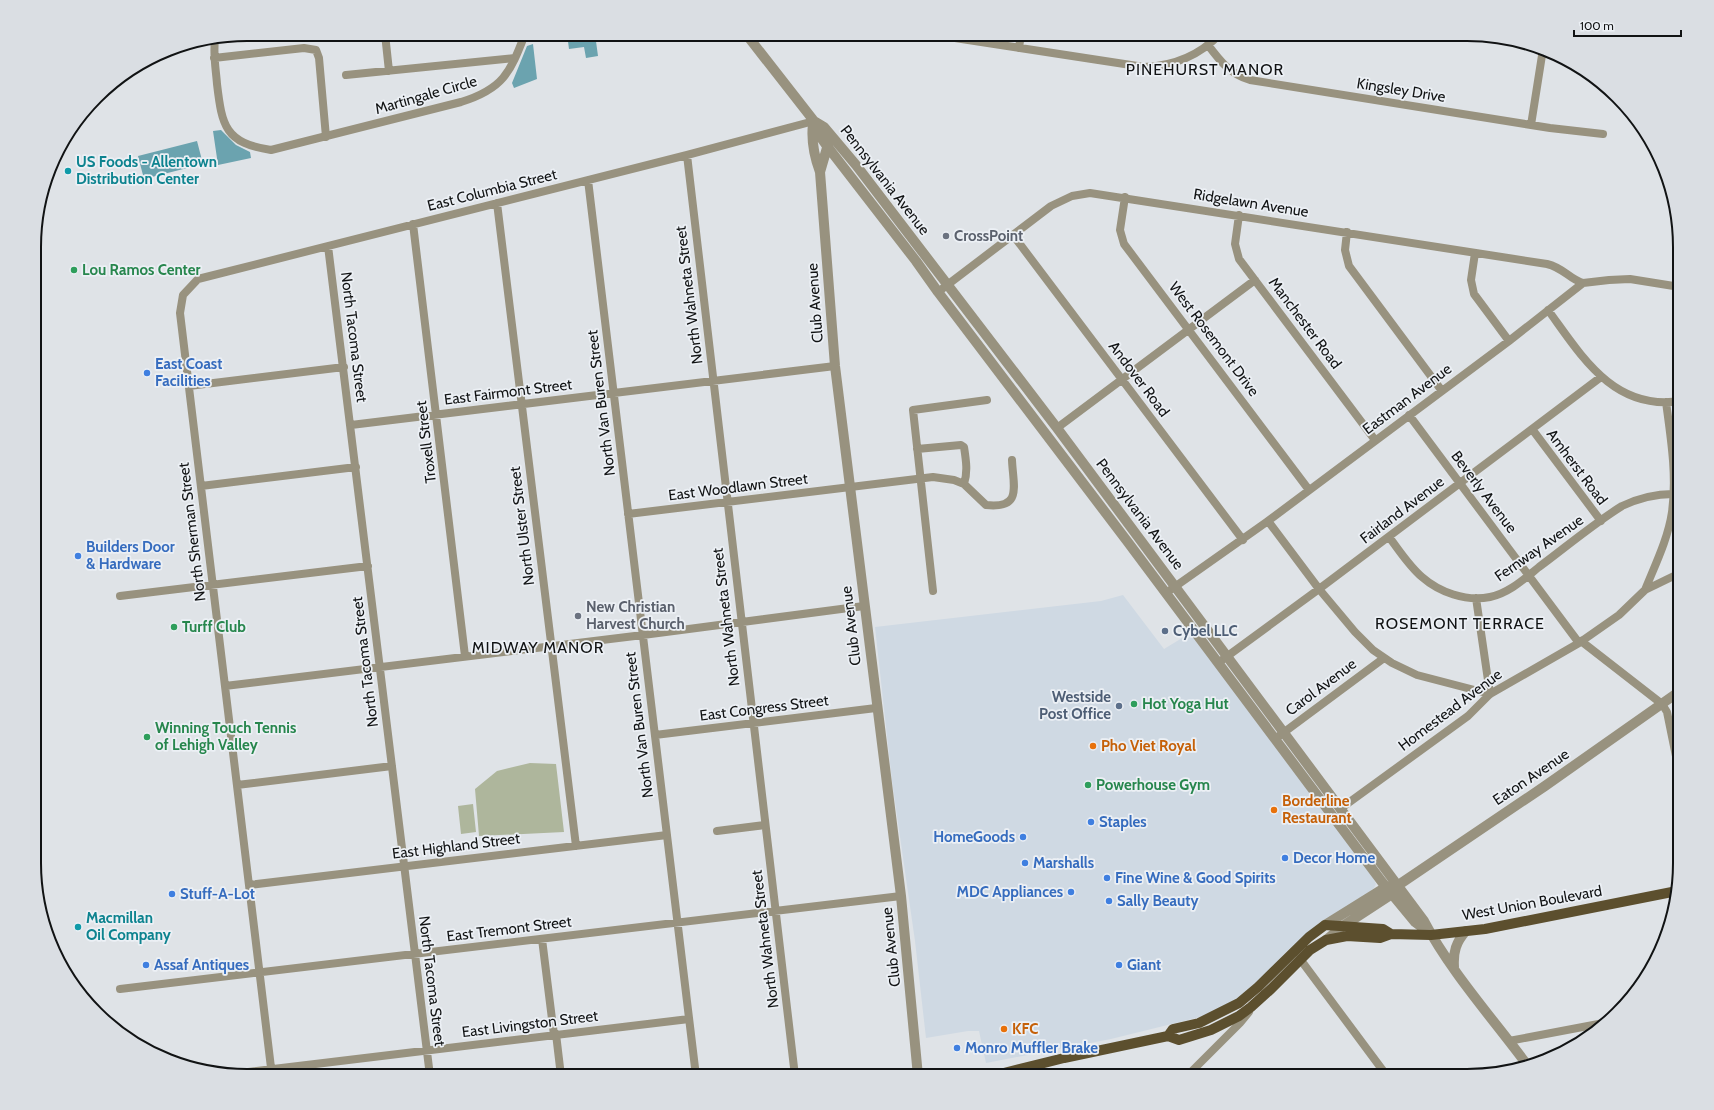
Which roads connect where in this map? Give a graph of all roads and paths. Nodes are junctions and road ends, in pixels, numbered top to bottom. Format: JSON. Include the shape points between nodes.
{"nodes":[{"id":1,"x":386,"y":41,"type":"edge"},
{"id":2,"x":522,"y":41,"type":"edge"},
{"id":3,"x":751,"y":41,"type":"edge"},
{"id":4,"x":974,"y":41,"type":"edge"},
{"id":5,"x":1020,"y":41,"type":"edge"},
{"id":6,"x":1212,"y":41,"type":"edge"},
{"id":7,"x":215,"y":44,"type":"edge"},
{"id":8,"x":1208,"y":45,"type":"junction"},
{"id":9,"x":1019,"y":48,"type":"junction"},
{"id":10,"x":1542,"y":55,"type":"edge"},
{"id":11,"x":214,"y":58,"type":"junction"},
{"id":12,"x":515,"y":58,"type":"junction"},
{"id":13,"x":388,"y":71,"type":"junction"},
{"id":14,"x":346,"y":75,"type":"dead end"},
{"id":15,"x":814,"y":121,"type":"junction"},
{"id":16,"x":1531,"y":125,"type":"junction"},
{"id":17,"x":1603,"y":134,"type":"dead end"},
{"id":18,"x":831,"y":135,"type":"junction"},
{"id":19,"x":326,"y":137,"type":"junction"},
{"id":20,"x":827,"y":146,"type":"junction"},
{"id":21,"x":687,"y":155,"type":"junction"},
{"id":22,"x":820,"y":172,"type":"junction"},
{"id":23,"x":588,"y":180,"type":"junction"},
{"id":24,"x":1125,"y":197,"type":"junction"},
{"id":25,"x":497,"y":203,"type":"junction"},
{"id":26,"x":1239,"y":215,"type":"junction"},
{"id":27,"x":413,"y":224,"type":"junction"},
{"id":28,"x":1347,"y":232,"type":"junction"},
{"id":29,"x":1013,"y":235,"type":"junction"},
{"id":30,"x":328,"y":246,"type":"junction"},
{"id":31,"x":1475,"y":252,"type":"junction"},
{"id":32,"x":1255,"y":280,"type":"junction"},
{"id":33,"x":1583,"y":283,"type":"junction"},
{"id":34,"x":948,"y":284,"type":"junction"},
{"id":35,"x":1673,"y":286,"type":"edge"},
{"id":36,"x":938,"y":292,"type":"junction"},
{"id":37,"x":183,"y":295,"type":"joint"},
{"id":38,"x":1548,"y":310,"type":"junction"},
{"id":39,"x":1189,"y":330,"type":"junction"},
{"id":40,"x":1508,"y":341,"type":"junction"},
{"id":41,"x":344,"y":366,"type":"junction"},
{"id":42,"x":835,"y":366,"type":"junction"},
{"id":43,"x":1601,"y":377,"type":"junction"},
{"id":44,"x":1122,"y":380,"type":"junction"},
{"id":45,"x":712,"y":381,"type":"junction"},
{"id":46,"x":189,"y":386,"type":"junction"},
{"id":47,"x":1442,"y":390,"type":"junction"},
{"id":48,"x":614,"y":394,"type":"junction"},
{"id":49,"x":987,"y":400,"type":"dead end"},
{"id":50,"x":1666,"y":402,"type":"junction"},
{"id":51,"x":1673,"y":402,"type":"edge"},
{"id":52,"x":522,"y":405,"type":"junction"},
{"id":53,"x":436,"y":415,"type":"junction"},
{"id":54,"x":1409,"y":415,"type":"junction"},
{"id":55,"x":351,"y":425,"type":"junction"},
{"id":56,"x":1057,"y":428,"type":"junction"},
{"id":57,"x":1532,"y":429,"type":"junction"},
{"id":58,"x":1375,"y":440,"type":"junction"},
{"id":59,"x":917,"y":449,"type":"junction"},
{"id":60,"x":1012,"y":460,"type":"dead end"},
{"id":61,"x":356,"y":467,"type":"junction"},
{"id":62,"x":920,"y":479,"type":"junction"},
{"id":63,"x":1460,"y":483,"type":"junction"},
{"id":64,"x":964,"y":484,"type":"junction"},
{"id":65,"x":201,"y":486,"type":"junction"},
{"id":66,"x":850,"y":487,"type":"junction"},
{"id":67,"x":1310,"y":490,"type":"junction"},
{"id":68,"x":1673,"y":494,"type":"junction"},
{"id":69,"x":727,"y":502,"type":"junction"},
{"id":70,"x":628,"y":514,"type":"junction"},
{"id":71,"x":1601,"y":521,"type":"junction"},
{"id":72,"x":1268,"y":522,"type":"junction"},
{"id":73,"x":1389,"y":537,"type":"junction"},
{"id":74,"x":1243,"y":540,"type":"junction"},
{"id":75,"x":368,"y":566,"type":"junction"},
{"id":76,"x":1528,"y":575,"type":"junction"},
{"id":77,"x":1673,"y":576,"type":"edge"},
{"id":78,"x":213,"y":585,"type":"junction"},
{"id":79,"x":1176,"y":587,"type":"junction"},
{"id":80,"x":1319,"y":589,"type":"junction"},
{"id":81,"x":1645,"y":590,"type":"junction"},
{"id":82,"x":933,"y":592,"type":"dead end"},
{"id":83,"x":1166,"y":593,"type":"junction"},
{"id":84,"x":120,"y":596,"type":"dead end"},
{"id":85,"x":1476,"y":598,"type":"junction"},
{"id":86,"x":864,"y":606,"type":"junction"},
{"id":87,"x":741,"y":623,"type":"junction"},
{"id":88,"x":643,"y":636,"type":"junction"},
{"id":89,"x":1580,"y":642,"type":"junction"},
{"id":90,"x":551,"y":646,"type":"junction"},
{"id":91,"x":465,"y":656,"type":"junction"},
{"id":92,"x":1228,"y":656,"type":"junction"},
{"id":93,"x":1384,"y":658,"type":"junction"},
{"id":94,"x":1218,"y":663,"type":"junction"},
{"id":95,"x":380,"y":667,"type":"junction"},
{"id":96,"x":225,"y":686,"type":"junction"},
{"id":97,"x":1490,"y":694,"type":"junction"},
{"id":98,"x":1673,"y":696,"type":"edge"},
{"id":99,"x":1662,"y":704,"type":"junction"},
{"id":100,"x":876,"y":708,"type":"junction"},
{"id":101,"x":752,"y":724,"type":"junction"},
{"id":102,"x":655,"y":735,"type":"junction"},
{"id":103,"x":1280,"y":736,"type":"junction"},
{"id":104,"x":1673,"y":742,"type":"edge"},
{"id":105,"x":392,"y":766,"type":"junction"},
{"id":106,"x":237,"y":785,"type":"junction"},
{"id":107,"x":1340,"y":809,"type":"junction"},
{"id":108,"x":765,"y":825,"type":"junction"},
{"id":109,"x":717,"y":831,"type":"dead end"},
{"id":110,"x":667,"y":835,"type":"junction"},
{"id":111,"x":576,"y":846,"type":"junction"},
{"id":112,"x":404,"y":867,"type":"junction"},
{"id":113,"x":249,"y":885,"type":"junction"},
{"id":114,"x":1392,"y":889,"type":"junction"},
{"id":115,"x":1671,"y":892,"type":"edge"},
{"id":116,"x":901,"y":896,"type":"junction"},
{"id":117,"x":776,"y":911,"type":"junction"},
{"id":118,"x":678,"y":923,"type":"junction"},
{"id":119,"x":1325,"y":926,"type":"junction"},
{"id":120,"x":1343,"y":926,"type":"junction"},
{"id":121,"x":1466,"y":931,"type":"junction"},
{"id":122,"x":1391,"y":934,"type":"junction"},
{"id":123,"x":1431,"y":935,"type":"junction"},
{"id":124,"x":542,"y":939,"type":"junction"},
{"id":125,"x":1326,"y":940,"type":"junction"},
{"id":126,"x":414,"y":954,"type":"junction"},
{"id":127,"x":1300,"y":959,"type":"junction"},
{"id":128,"x":1454,"y":967,"type":"junction"},
{"id":129,"x":260,"y":973,"type":"junction"},
{"id":130,"x":120,"y":989,"type":"dead end"},
{"id":131,"x":1251,"y":1007,"type":"junction"},
{"id":132,"x":689,"y":1019,"type":"junction"},
{"id":133,"x":1596,"y":1025,"type":"edge"},
{"id":134,"x":555,"y":1035,"type":"junction"},
{"id":135,"x":1168,"y":1036,"type":"junction"},
{"id":136,"x":1509,"y":1041,"type":"junction"},
{"id":137,"x":427,"y":1050,"type":"junction"},
{"id":138,"x":1524,"y":1061,"type":"edge"},
{"id":139,"x":271,"y":1069,"type":"edge"},
{"id":140,"x":298,"y":1069,"type":"edge"},
{"id":141,"x":429,"y":1069,"type":"edge"},
{"id":142,"x":560,"y":1069,"type":"edge"},
{"id":143,"x":695,"y":1069,"type":"edge"},
{"id":144,"x":794,"y":1069,"type":"edge"},
{"id":145,"x":917,"y":1069,"type":"edge"},
{"id":146,"x":1020,"y":1069,"type":"edge"},
{"id":147,"x":1194,"y":1069,"type":"edge"},
{"id":148,"x":1382,"y":1069,"type":"edge"}],
"edges":[{"from":1,"to":13,"type":"street"},
{"from":2,"to":12,"type":"street","name":"Martingale Circle"},
{"from":3,"to":15,"type":"street","name":"Pennsylvania Avenue"},
{"from":4,"to":9,"type":"street"},
{"from":5,"to":9,"type":"street"},
{"from":6,"to":8,"type":"street"},
{"from":7,"to":11,"type":"street","name":"Martingale Circle"},
{"from":8,"to":9,"type":"street","via":[[1194,55],[1173,64],[1144,67]]},
{"from":8,"to":16,"type":"street","name":"Kingsley Drive","via":[[1226,68],[1250,80]]},
{"from":10,"to":16,"type":"street"},
{"from":11,"to":19,"type":"street","name":"Martingale Circle","via":[[222,119],[234,137],[252,147],[271,150]]},
{"from":11,"to":19,"type":"street","via":[[304,48],[316,50],[319,58]]},
{"from":12,"to":13,"type":"street"},
{"from":12,"to":19,"type":"street","name":"Martingale Circle","via":[[500,82],[476,98]]},
{"from":13,"to":14,"type":"street"},
{"from":15,"to":18,"type":"street","name":"Pennsylvania Avenue"},
{"from":15,"to":20,"type":"street","name":"Pennsylvania Avenue","via":[[817,132]]},
{"from":15,"to":21,"type":"street","name":"East Columbia Street"},
{"from":15,"to":22,"type":"street","name":"Club Avenue","via":[[812,135]]},
{"from":16,"to":17,"type":"street","name":"Kingsley Drive"},
{"from":18,"to":20,"type":"street","name":"Club Avenue"},
{"from":18,"to":34,"type":"street","name":"Pennsylvania Avenue"},
{"from":20,"to":22,"type":"street","name":"Club Avenue"},
{"from":20,"to":36,"type":"street","name":"Pennsylvania Avenue"},
{"from":21,"to":23,"type":"street","name":"East Columbia Street"},
{"from":21,"to":45,"type":"street","name":"North Wahneta Street"},
{"from":22,"to":42,"type":"street","name":"Club Avenue"},
{"from":23,"to":25,"type":"street","name":"East Columbia Street"},
{"from":23,"to":48,"type":"street","name":"North Van Buren Street"},
{"from":24,"to":26,"type":"street","name":"Ridgelawn Avenue"},
{"from":24,"to":29,"type":"street","name":"Ridgelawn Avenue","via":[[1090,193],[1072,196],[1051,206]]},
{"from":24,"to":39,"type":"street","name":"West Rosemont Drive","via":[[1120,230],[1124,244]]},
{"from":25,"to":27,"type":"street","name":"East Columbia Street"},
{"from":25,"to":52,"type":"street","name":"North Ulster Street"},
{"from":26,"to":28,"type":"street","name":"Ridgelawn Avenue"},
{"from":26,"to":32,"type":"street","name":"Manchester Road","via":[[1234,244],[1239,259]]},
{"from":27,"to":30,"type":"street","name":"East Columbia Street"},
{"from":27,"to":53,"type":"street","name":"Troxell Street"},
{"from":28,"to":31,"type":"street","name":"Ridgelawn Avenue"},
{"from":28,"to":47,"type":"street","via":[[1344,250],[1349,266]]},
{"from":29,"to":34,"type":"street","name":"Ridgelawn Avenue"},
{"from":29,"to":44,"type":"street","name":"Andover Road"},
{"from":30,"to":37,"type":"street","name":"East Columbia Street","via":[[198,278]]},
{"from":30,"to":41,"type":"street","name":"North Tacoma Street"},
{"from":31,"to":33,"type":"street","name":"Ridgelawn Avenue","via":[[1554,265]]},
{"from":31,"to":40,"type":"street","via":[[1471,280],[1474,294]]},
{"from":32,"to":39,"type":"street"},
{"from":32,"to":58,"type":"street","name":"Manchester Road"},
{"from":33,"to":35,"type":"street","via":[[1630,279]]},
{"from":33,"to":38,"type":"street","name":"Eastman Avenue"},
{"from":34,"to":36,"type":"street","name":"Ridgelawn Avenue"},
{"from":34,"to":56,"type":"street","name":"Pennsylvania Avenue"},
{"from":36,"to":83,"type":"street","name":"Pennsylvania Avenue"},
{"from":37,"to":46,"type":"street","name":"North Sherman Street","via":[[180,313]]},
{"from":38,"to":40,"type":"street","name":"Eastman Avenue"},
{"from":38,"to":43,"type":"street","via":[[1586,362]]},
{"from":39,"to":44,"type":"street"},
{"from":39,"to":67,"type":"street","name":"West Rosemont Drive"},
{"from":40,"to":47,"type":"street","name":"Eastman Avenue"},
{"from":41,"to":46,"type":"street"},
{"from":41,"to":55,"type":"street","name":"North Tacoma Street"},
{"from":42,"to":45,"type":"street","name":"East Fairmont Street"},
{"from":42,"to":66,"type":"street","name":"Club Avenue"},
{"from":43,"to":50,"type":"street","via":[[1629,394],[1647,400]]},
{"from":43,"to":57,"type":"street","name":"Fairland Avenue"},
{"from":44,"to":56,"type":"street"},
{"from":44,"to":74,"type":"street","name":"Andover Road"},
{"from":45,"to":48,"type":"street","name":"East Fairmont Street"},
{"from":45,"to":69,"type":"street","name":"North Wahneta Street"},
{"from":46,"to":65,"type":"street","name":"North Sherman Street"},
{"from":47,"to":54,"type":"street","name":"Eastman Avenue"},
{"from":48,"to":52,"type":"street","name":"East Fairmont Street"},
{"from":48,"to":70,"type":"street","name":"North Van Buren Street"},
{"from":49,"to":59,"type":"street","via":[[913,410]]},
{"from":50,"to":51,"type":"street"},
{"from":50,"to":68,"type":"street","via":[[1673,459]]},
{"from":52,"to":53,"type":"street","name":"East Fairmont Street"},
{"from":52,"to":90,"type":"street","name":"North Ulster Street"},
{"from":53,"to":55,"type":"street","name":"East Fairmont Street"},
{"from":53,"to":91,"type":"street","name":"Troxell Street"},
{"from":54,"to":58,"type":"street","name":"Eastman Avenue"},
{"from":54,"to":63,"type":"street","name":"Beverly Avenue"},
{"from":55,"to":61,"type":"street","name":"North Tacoma Street"},
{"from":56,"to":79,"type":"street","name":"Pennsylvania Avenue"},
{"from":57,"to":63,"type":"street","name":"Fairland Avenue"},
{"from":57,"to":71,"type":"street","name":"Amherst Road"},
{"from":58,"to":67,"type":"street","name":"Eastman Avenue"},
{"from":59,"to":62,"type":"street"},
{"from":59,"to":64,"type":"street","via":[[961,445],[964,447],[967,476]]},
{"from":60,"to":64,"type":"street","via":[[1014,495],[1010,502],[986,505]]},
{"from":61,"to":65,"type":"street"},
{"from":61,"to":75,"type":"street","name":"North Tacoma Street"},
{"from":62,"to":64,"type":"street","name":"East Woodlawn Street","via":[[942,478]]},
{"from":62,"to":66,"type":"street","name":"East Woodlawn Street"},
{"from":62,"to":82,"type":"street"},
{"from":63,"to":73,"type":"street","name":"Fairland Avenue"},
{"from":63,"to":76,"type":"street","name":"Beverly Avenue"},
{"from":65,"to":78,"type":"street","name":"North Sherman Street"},
{"from":66,"to":69,"type":"street","name":"East Woodlawn Street"},
{"from":66,"to":86,"type":"street","name":"Club Avenue"},
{"from":67,"to":72,"type":"street","name":"Eastman Avenue"},
{"from":68,"to":71,"type":"street","name":"Fernway Avenue","via":[[1652,495],[1638,500],[1619,508]]},
{"from":68,"to":81,"type":"street","via":[[1669,524]]},
{"from":69,"to":70,"type":"street","name":"East Woodlawn Street"},
{"from":69,"to":87,"type":"street","name":"North Wahneta Street"},
{"from":70,"to":88,"type":"street","name":"North Van Buren Street"},
{"from":71,"to":76,"type":"street","name":"Fernway Avenue"},
{"from":72,"to":74,"type":"street","name":"Eastman Avenue"},
{"from":72,"to":80,"type":"street"},
{"from":73,"to":80,"type":"street","name":"Fairland Avenue"},
{"from":73,"to":85,"type":"street","name":"Fernway Avenue","via":[[1415,571],[1428,582],[1451,593]]},
{"from":74,"to":79,"type":"street","name":"Eastman Avenue"},
{"from":75,"to":78,"type":"street"},
{"from":75,"to":95,"type":"street","name":"North Tacoma Street"},
{"from":76,"to":85,"type":"street","name":"Fernway Avenue","via":[[1502,593]]},
{"from":76,"to":89,"type":"street","name":"Beverly Avenue"},
{"from":77,"to":81,"type":"street","name":"Homestead Avenue"},
{"from":78,"to":84,"type":"street"},
{"from":78,"to":96,"type":"street","name":"North Sherman Street"},
{"from":79,"to":83,"type":"street","name":"Eastman Avenue"},
{"from":79,"to":92,"type":"street","name":"Pennsylvania Avenue"},
{"from":80,"to":92,"type":"street","name":"Fairland Avenue"},
{"from":80,"to":93,"type":"street","via":[[1360,638]]},
{"from":81,"to":89,"type":"street","name":"Homestead Avenue","via":[[1619,614]]},
{"from":83,"to":94,"type":"street","name":"Pennsylvania Avenue"},
{"from":85,"to":97,"type":"street"},
{"from":86,"to":87,"type":"street"},
{"from":86,"to":100,"type":"street","name":"Club Avenue"},
{"from":87,"to":88,"type":"street"},
{"from":87,"to":101,"type":"street","name":"North Wahneta Street"},
{"from":88,"to":90,"type":"street"},
{"from":88,"to":102,"type":"street","name":"North Van Buren Street"},
{"from":89,"to":97,"type":"street","name":"Homestead Avenue"},
{"from":89,"to":99,"type":"street","name":"Beverly Avenue"},
{"from":90,"to":91,"type":"street"},
{"from":90,"to":111,"type":"street","name":"North Ulster Street"},
{"from":91,"to":95,"type":"street"},
{"from":92,"to":94,"type":"street","name":"Fairland Avenue"},
{"from":92,"to":103,"type":"street","name":"Pennsylvania Avenue"},
{"from":93,"to":97,"type":"street","via":[[1417,675]]},
{"from":93,"to":103,"type":"street","name":"Carol Avenue"},
{"from":94,"to":103,"type":"street","name":"Pennsylvania Avenue"},
{"from":95,"to":96,"type":"street"},
{"from":95,"to":105,"type":"street","name":"North Tacoma Street"},
{"from":96,"to":106,"type":"street","name":"North Sherman Street"},
{"from":97,"to":107,"type":"street","name":"Homestead Avenue","via":[[1468,716]]},
{"from":98,"to":99,"type":"street","name":"Eaton Avenue"},
{"from":99,"to":104,"type":"street","via":[[1667,712]]},
{"from":99,"to":114,"type":"street","name":"Eaton Avenue"},
{"from":100,"to":101,"type":"street","name":"East Congress Street"},
{"from":100,"to":116,"type":"street","name":"Club Avenue"},
{"from":101,"to":102,"type":"street","name":"East Congress Street"},
{"from":101,"to":108,"type":"street","name":"North Wahneta Street"},
{"from":102,"to":110,"type":"street","name":"North Van Buren Street"},
{"from":103,"to":107,"type":"street","name":"Pennsylvania Avenue"},
{"from":103,"to":114,"type":"street","name":"Pennsylvania Avenue"},
{"from":105,"to":106,"type":"street"},
{"from":105,"to":112,"type":"street","name":"North Tacoma Street"},
{"from":106,"to":113,"type":"street","name":"North Sherman Street"},
{"from":107,"to":114,"type":"street","name":"Pennsylvania Avenue"},
{"from":108,"to":109,"type":"street"},
{"from":108,"to":117,"type":"street","name":"North Wahneta Street"},
{"from":110,"to":111,"type":"street","name":"East Highland Street"},
{"from":110,"to":118,"type":"street","name":"North Van Buren Street"},
{"from":111,"to":112,"type":"street","name":"East Highland Street"},
{"from":112,"to":113,"type":"street","name":"East Highland Street"},
{"from":112,"to":126,"type":"street","name":"North Tacoma Street"},
{"from":113,"to":129,"type":"street","name":"North Sherman Street"},
{"from":114,"to":119,"type":"street","name":"Eaton Avenue"},
{"from":114,"to":120,"type":"street","name":"Eaton Avenue"},
{"from":114,"to":123,"type":"street","name":"Pennsylvania Avenue","via":[[1424,921]]},
{"from":115,"to":121,"type":"main road","name":"West Union Boulevard"},
{"from":116,"to":117,"type":"street","name":"East Tremont Street"},
{"from":116,"to":145,"type":"street","name":"Club Avenue"},
{"from":117,"to":118,"type":"street","name":"East Tremont Street"},
{"from":117,"to":144,"type":"street","name":"North Wahneta Street"},
{"from":118,"to":124,"type":"street","name":"East Tremont Street"},
{"from":118,"to":132,"type":"street","name":"North Van Buren Street"},
{"from":119,"to":120,"type":"main road","name":"West Union Boulevard"},
{"from":119,"to":135,"type":"main road","name":"West Union Boulevard","via":[[1309,937],[1239,1003],[1199,1023],[1173,1029]]},
{"from":120,"to":122,"type":"main road","name":"West Union Boulevard","via":[[1383,930]]},
{"from":120,"to":125,"type":"street","name":"Eaton Avenue"},
{"from":121,"to":123,"type":"main road","name":"West Union Boulevard"},
{"from":121,"to":128,"type":"street","via":[[1454,950]]},
{"from":122,"to":123,"type":"main road","name":"West Union Boulevard"},
{"from":122,"to":125,"type":"main road","name":"West Union Boulevard","via":[[1380,938],[1347,936]]},
{"from":123,"to":128,"type":"street","name":"Pennsylvania Avenue"},
{"from":124,"to":126,"type":"street","name":"East Tremont Street"},
{"from":124,"to":134,"type":"street"},
{"from":125,"to":127,"type":"main road","name":"West Union Boulevard"},
{"from":126,"to":129,"type":"street","name":"East Tremont Street"},
{"from":126,"to":137,"type":"street","name":"North Tacoma Street"},
{"from":127,"to":131,"type":"main road","name":"West Union Boulevard"},
{"from":127,"to":148,"type":"street"},
{"from":128,"to":136,"type":"street","name":"Pennsylvania Avenue"},
{"from":129,"to":130,"type":"street","name":"East Tremont Street"},
{"from":129,"to":139,"type":"street","name":"North Sherman Street"},
{"from":131,"to":135,"type":"main road","name":"West Union Boulevard","via":[[1211,1030],[1179,1040]]},
{"from":131,"to":147,"type":"street","via":[[1240,1023]]},
{"from":132,"to":134,"type":"street","name":"East Livingston Street"},
{"from":132,"to":143,"type":"street","name":"North Van Buren Street"},
{"from":133,"to":136,"type":"street"},
{"from":134,"to":137,"type":"street","name":"East Livingston Street"},
{"from":134,"to":142,"type":"street"},
{"from":135,"to":146,"type":"main road","name":"West Union Boulevard"},
{"from":136,"to":138,"type":"street","name":"Pennsylvania Avenue"},
{"from":137,"to":140,"type":"street","name":"East Livingston Street"},
{"from":137,"to":141,"type":"street","name":"North Tacoma Street"}]}
